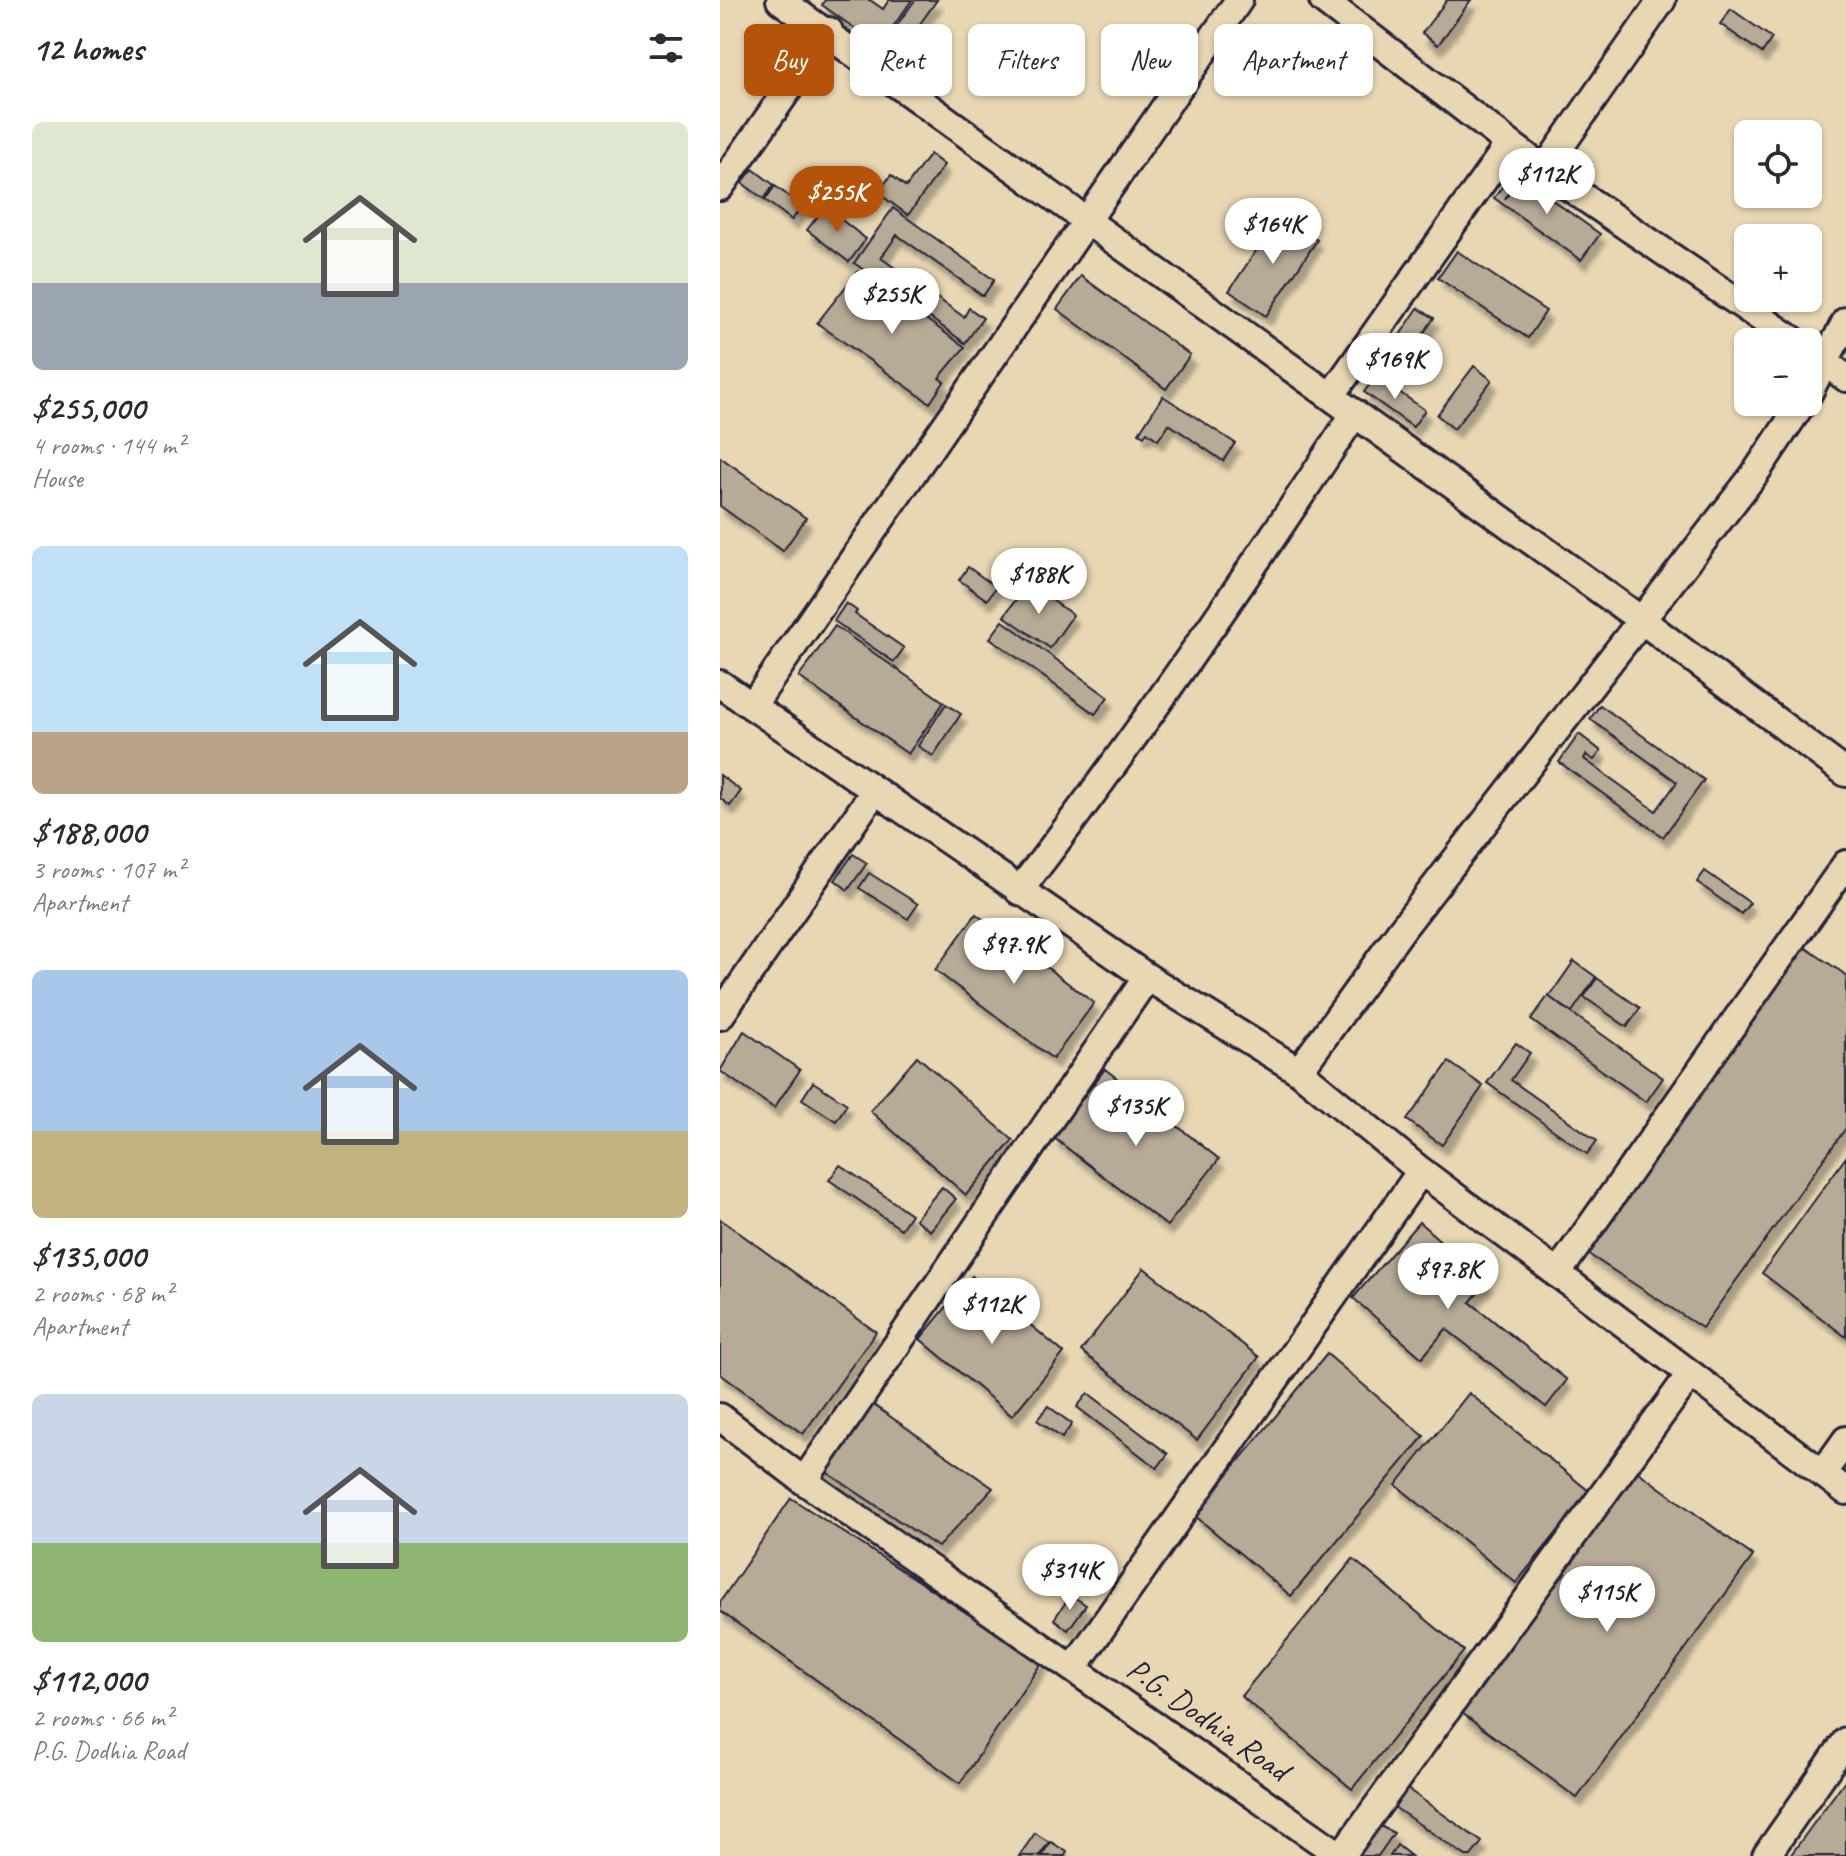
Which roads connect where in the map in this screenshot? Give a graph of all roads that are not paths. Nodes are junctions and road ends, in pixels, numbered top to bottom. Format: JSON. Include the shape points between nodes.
{"nodes":[{"id":1,"x":1239,"y":0,"type":"edge"},
{"id":2,"x":1323,"y":0,"type":"edge"},
{"id":3,"x":1662,"y":0,"type":"edge"},
{"id":4,"x":792,"y":3,"type":"edge"},
{"id":5,"x":820,"y":24,"type":"edge"},
{"id":6,"x":834,"y":35,"type":"edge"},
{"id":7,"x":784,"y":96,"type":"edge"},
{"id":8,"x":1509,"y":144,"type":"junction"},
{"id":9,"x":1544,"y":170,"type":"junction"},
{"id":10,"x":720,"y":187,"type":"edge"},
{"id":11,"x":1088,"y":220,"type":"junction"},
{"id":12,"x":1846,"y":321,"type":"edge"},
{"id":13,"x":1775,"y":328,"type":"edge"},
{"id":14,"x":1822,"y":348,"type":"edge"},
{"id":15,"x":1822,"y":360,"type":"edge"},
{"id":16,"x":1846,"y":378,"type":"edge"},
{"id":17,"x":1331,"y":396,"type":"junction"},
{"id":18,"x":1355,"y":413,"type":"junction"},
{"id":19,"x":1794,"y":416,"type":"edge"},
{"id":20,"x":1640,"y":619,"type":"junction"},
{"id":21,"x":720,"y":684,"type":"edge"},
{"id":22,"x":752,"y":706,"type":"junction"},
{"id":23,"x":1846,"y":773,"type":"edge"},
{"id":24,"x":874,"y":792,"type":"junction"},
{"id":25,"x":1846,"y":864,"type":"edge"},
{"id":26,"x":1019,"y":891,"type":"junction"},
{"id":27,"x":1147,"y":977,"type":"junction"},
{"id":28,"x":720,"y":1016,"type":"edge"},
{"id":29,"x":1299,"y":1071,"type":"junction"},
{"id":30,"x":1421,"y":1171,"type":"junction"},
{"id":31,"x":1557,"y":1274,"type":"junction"},
{"id":32,"x":1689,"y":1376,"type":"junction"},
{"id":33,"x":720,"y":1417,"type":"edge"},
{"id":34,"x":1846,"y":1440,"type":"edge"},
{"id":35,"x":1822,"y":1474,"type":"junction"},
{"id":36,"x":804,"y":1481,"type":"junction"},
{"id":37,"x":1846,"y":1491,"type":"edge"},
{"id":38,"x":1075,"y":1666,"type":"junction"},
{"id":39,"x":1846,"y":1741,"type":"edge"},
{"id":40,"x":1341,"y":1856,"type":"edge"},
{"id":41,"x":1766,"y":1856,"type":"edge"}],
"edges":[{"from":1,"to":11,"type":"street"},
{"from":2,"to":8,"type":"street"},
{"from":3,"to":9,"type":"street"},
{"from":4,"to":5,"type":"street"},
{"from":6,"to":11,"type":"street"},
{"from":7,"to":10,"type":"street"},
{"from":8,"to":9,"type":"street"},
{"from":8,"to":17,"type":"street"},
{"from":9,"to":13,"type":"street"},
{"from":11,"to":17,"type":"street"},
{"from":11,"to":22,"type":"street"},
{"from":12,"to":14,"type":"street"},
{"from":15,"to":16,"type":"street"},
{"from":17,"to":18,"type":"street"},
{"from":18,"to":20,"type":"street"},
{"from":18,"to":26,"type":"street","via":[[1262,555]]},
{"from":19,"to":20,"type":"street","via":[[1754,475]]},
{"from":20,"to":23,"type":"street"},
{"from":20,"to":29,"type":"street"},
{"from":21,"to":22,"type":"street"},
{"from":22,"to":24,"type":"street"},
{"from":24,"to":26,"type":"street"},
{"from":24,"to":28,"type":"street"},
{"from":25,"to":31,"type":"street"},
{"from":26,"to":27,"type":"street"},
{"from":27,"to":29,"type":"street"},
{"from":27,"to":36,"type":"street"},
{"from":29,"to":30,"type":"street"},
{"from":30,"to":31,"type":"street"},
{"from":30,"to":38,"type":"street"},
{"from":31,"to":32,"type":"street"},
{"from":32,"to":35,"type":"street"},
{"from":32,"to":40,"type":"street"},
{"from":33,"to":36,"type":"street","name":"P.G. Dodhia Road"},
{"from":34,"to":35,"type":"street"},
{"from":35,"to":37,"type":"street"},
{"from":36,"to":38,"type":"street","name":"P.G. Dodhia Road"},
{"from":38,"to":40,"type":"street","name":"P.G. Dodhia Road"},
{"from":39,"to":41,"type":"street"}]}
